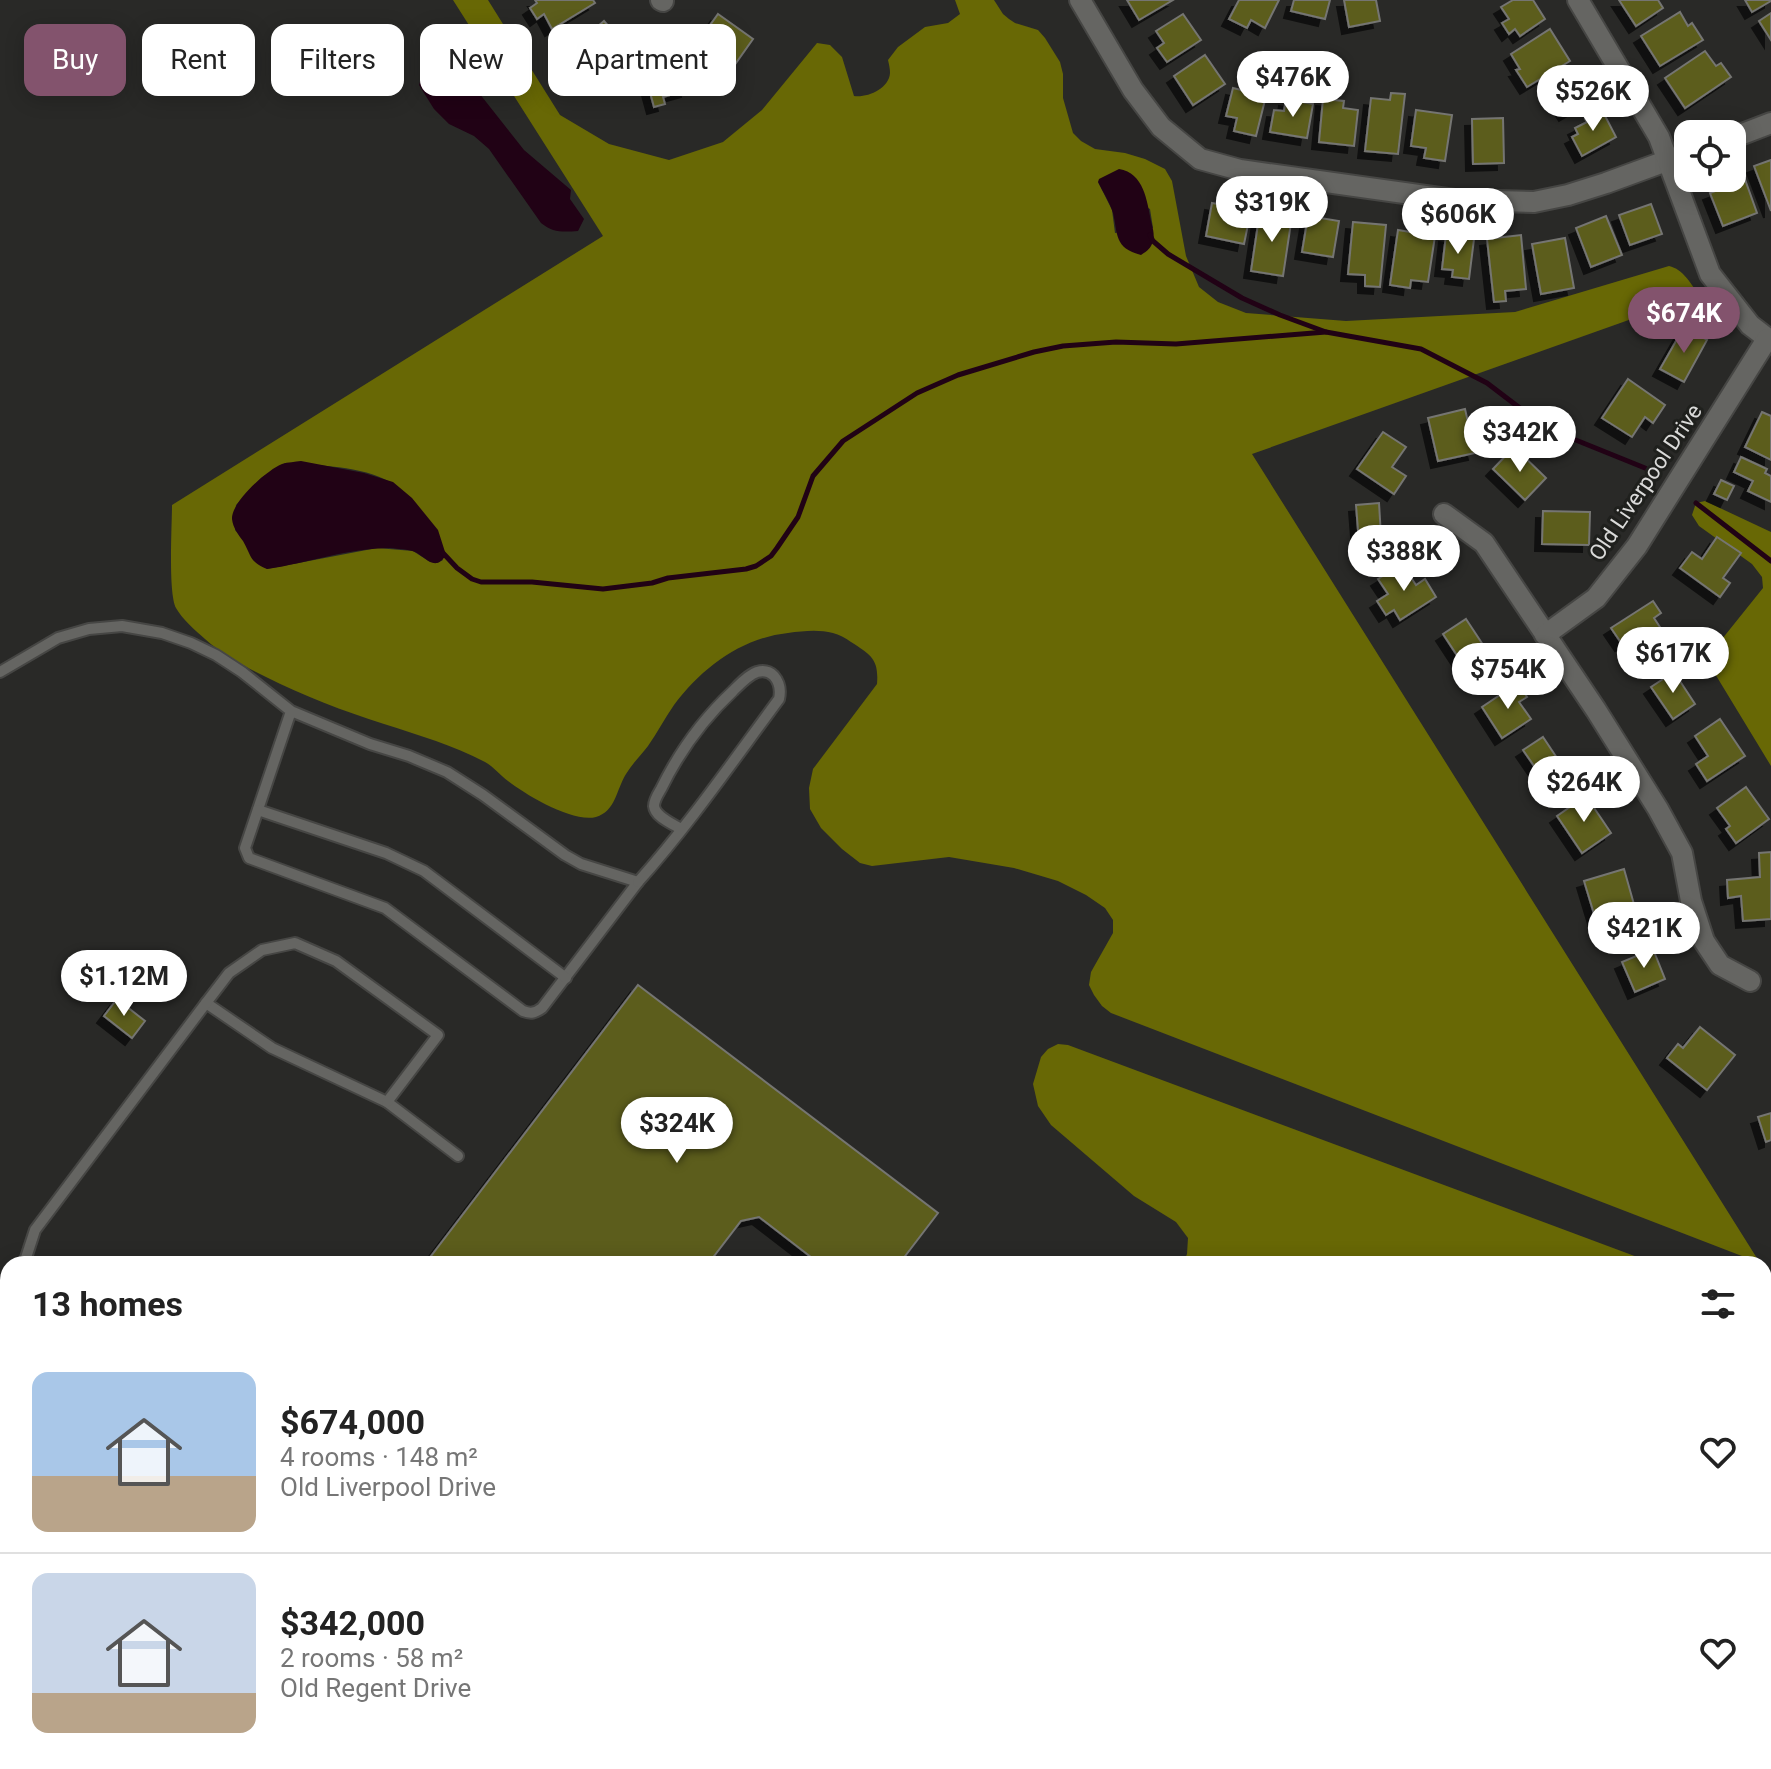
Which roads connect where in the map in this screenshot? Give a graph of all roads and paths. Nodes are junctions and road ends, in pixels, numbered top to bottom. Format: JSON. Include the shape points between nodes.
{"nodes":[{"id":1,"x":1080,"y":0,"type":"edge"},
{"id":2,"x":1578,"y":0,"type":"edge"},
{"id":3,"x":1771,"y":123,"type":"edge"},
{"id":4,"x":1746,"y":133,"type":"edge"},
{"id":5,"x":1674,"y":158,"type":"edge"},
{"id":6,"x":1668,"y":160,"type":"junction"},
{"id":7,"x":1769,"y":340,"type":"edge"},
{"id":8,"x":1444,"y":514,"type":"dead end"},
{"id":9,"x":1545,"y":635,"type":"junction"},
{"id":10,"x":0,"y":672,"type":"edge"},
{"id":11,"x":291,"y":711,"type":"junction"},
{"id":12,"x":258,"y":810,"type":"junction"},
{"id":13,"x":681,"y":829,"type":"junction"},
{"id":14,"x":638,"y":882,"type":"junction"},
{"id":15,"x":566,"y":978,"type":"junction"},
{"id":16,"x":1750,"y":981,"type":"dead end"},
{"id":17,"x":206,"y":1003,"type":"junction"},
{"id":18,"x":387,"y":1102,"type":"junction"},
{"id":19,"x":458,"y":1156,"type":"dead end"},
{"id":20,"x":27,"y":1256,"type":"edge"}],
"edges":[{"from":1,"to":6,"type":"street","via":[[1161,127],[1200,159],[1240,170],[1454,200],[1534,202]]},
{"from":2,"to":6,"type":"street"},
{"from":3,"to":4,"type":"street"},
{"from":5,"to":6,"type":"street"},
{"from":6,"to":7,"type":"street","via":[[1710,274],[1750,325]]},
{"from":7,"to":9,"type":"street","name":"Old Liverpool Drive","via":[[1637,546],[1596,598]]},
{"from":8,"to":9,"type":"street","via":[[1484,543]]},
{"from":9,"to":16,"type":"street","via":[[1682,853],[1704,941],[1720,965]]},
{"from":10,"to":11,"type":"lane","via":[[58,638],[122,626],[162,633],[216,655]]},
{"from":11,"to":12,"type":"lane"},
{"from":11,"to":14,"type":"lane","via":[[447,772],[565,855]]},
{"from":12,"to":15,"type":"lane","via":[[424,871]]},
{"from":12,"to":15,"type":"lane","via":[[245,848],[249,858],[385,908],[523,1011],[542,1008]]},
{"from":13,"to":13,"type":"lane","via":[[779,699],[779,684],[769,672],[754,673],[719,703],[668,775],[654,806],[658,815]]},
{"from":13,"to":14,"type":"lane"},
{"from":14,"to":15,"type":"lane"},
{"from":17,"to":18,"type":"lane","via":[[272,1048]]},
{"from":17,"to":18,"type":"lane","via":[[229,973],[262,950],[295,943],[336,961],[438,1035]]},
{"from":17,"to":20,"type":"lane","via":[[35,1230]]},
{"from":18,"to":19,"type":"lane"}]}
